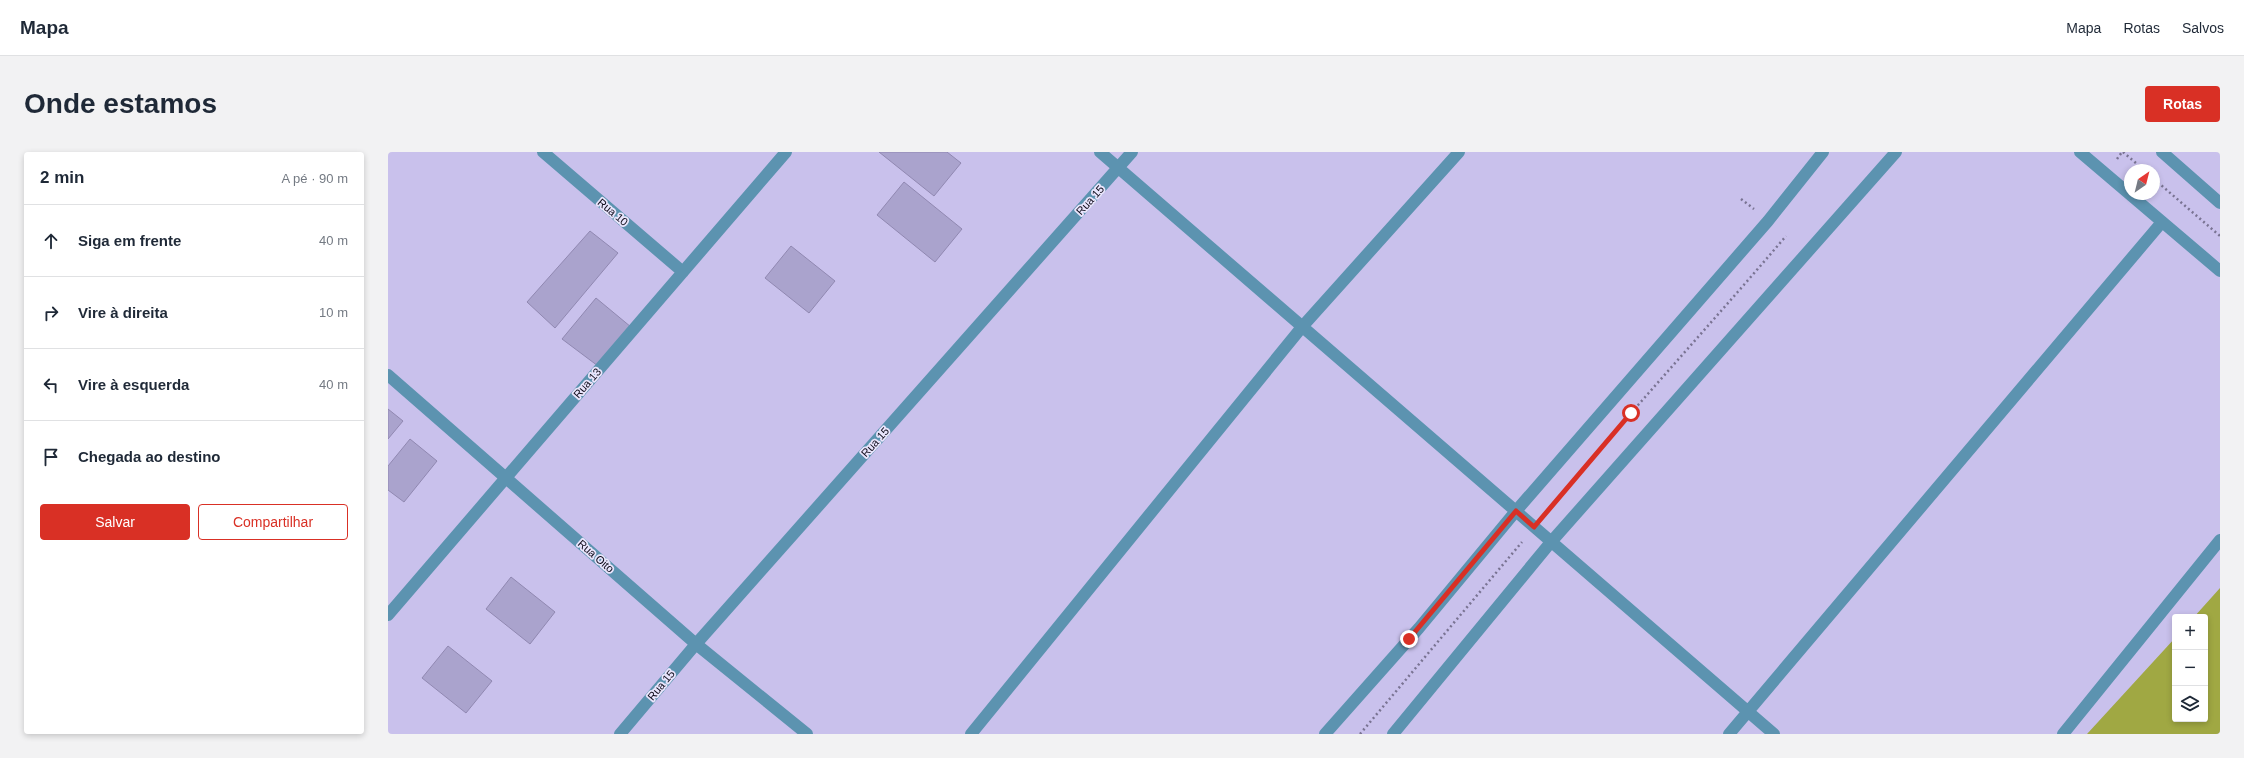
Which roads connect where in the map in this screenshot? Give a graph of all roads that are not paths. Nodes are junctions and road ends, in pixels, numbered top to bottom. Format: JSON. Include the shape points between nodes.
{"nodes":[{"id":1,"x":543,"y":152,"type":"edge"},
{"id":2,"x":786,"y":152,"type":"edge"},
{"id":3,"x":1100,"y":152,"type":"edge"},
{"id":4,"x":1132,"y":152,"type":"edge"},
{"id":5,"x":1459,"y":152,"type":"edge"},
{"id":6,"x":1823,"y":152,"type":"edge"},
{"id":7,"x":1896,"y":152,"type":"edge"},
{"id":8,"x":2080,"y":152,"type":"edge"},
{"id":9,"x":2162,"y":152,"type":"edge"},
{"id":10,"x":1118,"y":168,"type":"junction"},
{"id":11,"x":2220,"y":203,"type":"edge"},
{"id":12,"x":2162,"y":222,"type":"junction"},
{"id":13,"x":2220,"y":271,"type":"edge"},
{"id":14,"x":683,"y":272,"type":"junction"},
{"id":15,"x":1302,"y":327,"type":"junction"},
{"id":16,"x":388,"y":375,"type":"edge"},
{"id":17,"x":506,"y":478,"type":"junction"},
{"id":18,"x":1516,"y":511,"type":"junction"},
{"id":19,"x":2220,"y":540,"type":"edge"},
{"id":20,"x":1551,"y":542,"type":"junction"},
{"id":21,"x":388,"y":615,"type":"edge"},
{"id":22,"x":696,"y":644,"type":"junction"},
{"id":23,"x":1748,"y":712,"type":"junction"},
{"id":24,"x":620,"y":734,"type":"edge"},
{"id":25,"x":807,"y":734,"type":"edge"},
{"id":26,"x":970,"y":734,"type":"edge"},
{"id":27,"x":1325,"y":734,"type":"edge"},
{"id":28,"x":1393,"y":734,"type":"edge"},
{"id":29,"x":1729,"y":734,"type":"edge"},
{"id":30,"x":1774,"y":734,"type":"edge"},
{"id":31,"x":2063,"y":734,"type":"edge"}],
"edges":[{"from":1,"to":14,"type":"street","name":"Rua 10"},
{"from":2,"to":14,"type":"street","name":"Rua 13"},
{"from":3,"to":10,"type":"street"},
{"from":4,"to":10,"type":"street","name":"Rua 15"},
{"from":5,"to":15,"type":"street"},
{"from":6,"to":18,"type":"street","via":[[1768,221]]},
{"from":7,"to":20,"type":"street"},
{"from":8,"to":12,"type":"street"},
{"from":9,"to":11,"type":"street"},
{"from":10,"to":15,"type":"street"},
{"from":10,"to":22,"type":"street","name":"Rua 15"},
{"from":12,"to":13,"type":"street"},
{"from":12,"to":23,"type":"street"},
{"from":14,"to":17,"type":"street","name":"Rua 13"},
{"from":15,"to":18,"type":"street"},
{"from":15,"to":26,"type":"street"},
{"from":16,"to":17,"type":"street","name":"Rua Oito"},
{"from":17,"to":21,"type":"street","name":"Rua 13"},
{"from":17,"to":22,"type":"street","name":"Rua Oito"},
{"from":18,"to":20,"type":"street"},
{"from":18,"to":27,"type":"street","via":[[1419,628]]},
{"from":19,"to":31,"type":"street"},
{"from":20,"to":23,"type":"street"},
{"from":20,"to":28,"type":"street"},
{"from":22,"to":24,"type":"street","name":"Rua 15"},
{"from":22,"to":25,"type":"street","name":"Rua Oito"},
{"from":23,"to":29,"type":"street"},
{"from":23,"to":30,"type":"street"}]}
